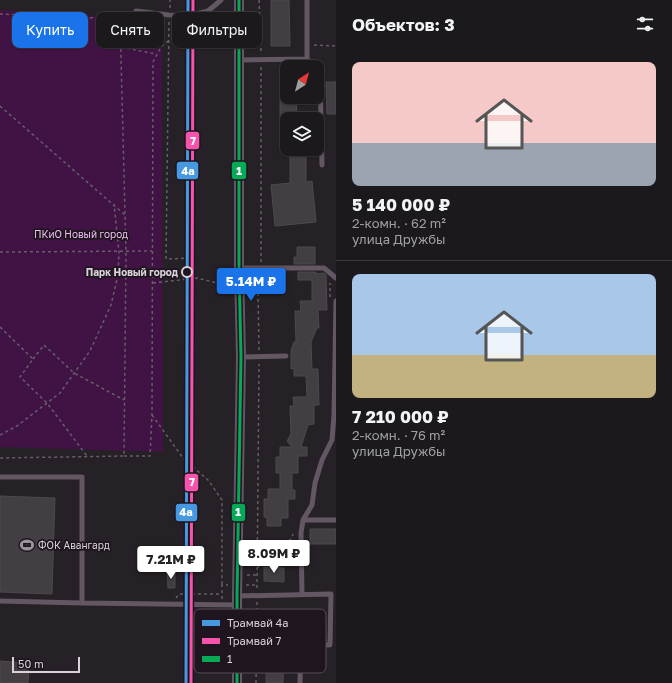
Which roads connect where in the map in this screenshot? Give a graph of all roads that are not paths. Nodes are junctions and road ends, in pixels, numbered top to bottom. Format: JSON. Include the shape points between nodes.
{"nodes":[{"id":1,"x":221,"y":0,"type":"edge"},
{"id":2,"x":239,"y":0,"type":"edge"},
{"id":3,"x":307,"y":0,"type":"edge"},
{"id":4,"x":136,"y":11,"type":"dead end"},
{"id":5,"x":307,"y":59,"type":"joint"},
{"id":6,"x":239,"y":60,"type":"junction"},
{"id":7,"x":321,"y":104,"type":"edge"},
{"id":8,"x":322,"y":165,"type":"dead end"},
{"id":9,"x":239,"y":268,"type":"junction"},
{"id":10,"x":336,"y":278,"type":"edge"},
{"id":11,"x":336,"y":300,"type":"edge"},
{"id":12,"x":286,"y":356,"type":"dead end"},
{"id":13,"x":241,"y":357,"type":"junction"},
{"id":14,"x":0,"y":477,"type":"edge"},
{"id":15,"x":303,"y":520,"type":"junction"},
{"id":16,"x":336,"y":520,"type":"edge"},
{"id":17,"x":302,"y":594,"type":"junction"},
{"id":18,"x":0,"y":600,"type":"edge"},
{"id":19,"x":237,"y":601,"type":"junction"},
{"id":20,"x":82,"y":603,"type":"junction"},
{"id":21,"x":237,"y":609,"type":"edge"},
{"id":22,"x":333,"y":645,"type":"edge"},
{"id":23,"x":300,"y":673,"type":"edge"},
{"id":24,"x":300,"y":683,"type":"edge"}],
"edges":[{"from":1,"to":4,"type":"lane","via":[[208,11],[188,16]]},
{"from":2,"to":6,"type":"street"},
{"from":3,"to":5,"type":"lane"},
{"from":5,"to":6,"type":"lane"},
{"from":6,"to":9,"type":"street"},
{"from":7,"to":8,"type":"lane"},
{"from":9,"to":10,"type":"lane","via":[[324,268]]},
{"from":9,"to":13,"type":"street"},
{"from":11,"to":15,"type":"lane","via":[[332,440],[315,483],[312,506]]},
{"from":12,"to":13,"type":"lane"},
{"from":13,"to":19,"type":"street"},
{"from":14,"to":20,"type":"lane","via":[[82,477]]},
{"from":15,"to":16,"type":"lane"},
{"from":15,"to":17,"type":"lane"},
{"from":17,"to":19,"type":"lane","via":[[257,595]]},
{"from":17,"to":22,"type":"lane","via":[[331,594]]},
{"from":18,"to":20,"type":"lane"},
{"from":19,"to":20,"type":"lane","via":[[222,604]]},
{"from":19,"to":21,"type":"street"},
{"from":23,"to":24,"type":"lane"}]}
